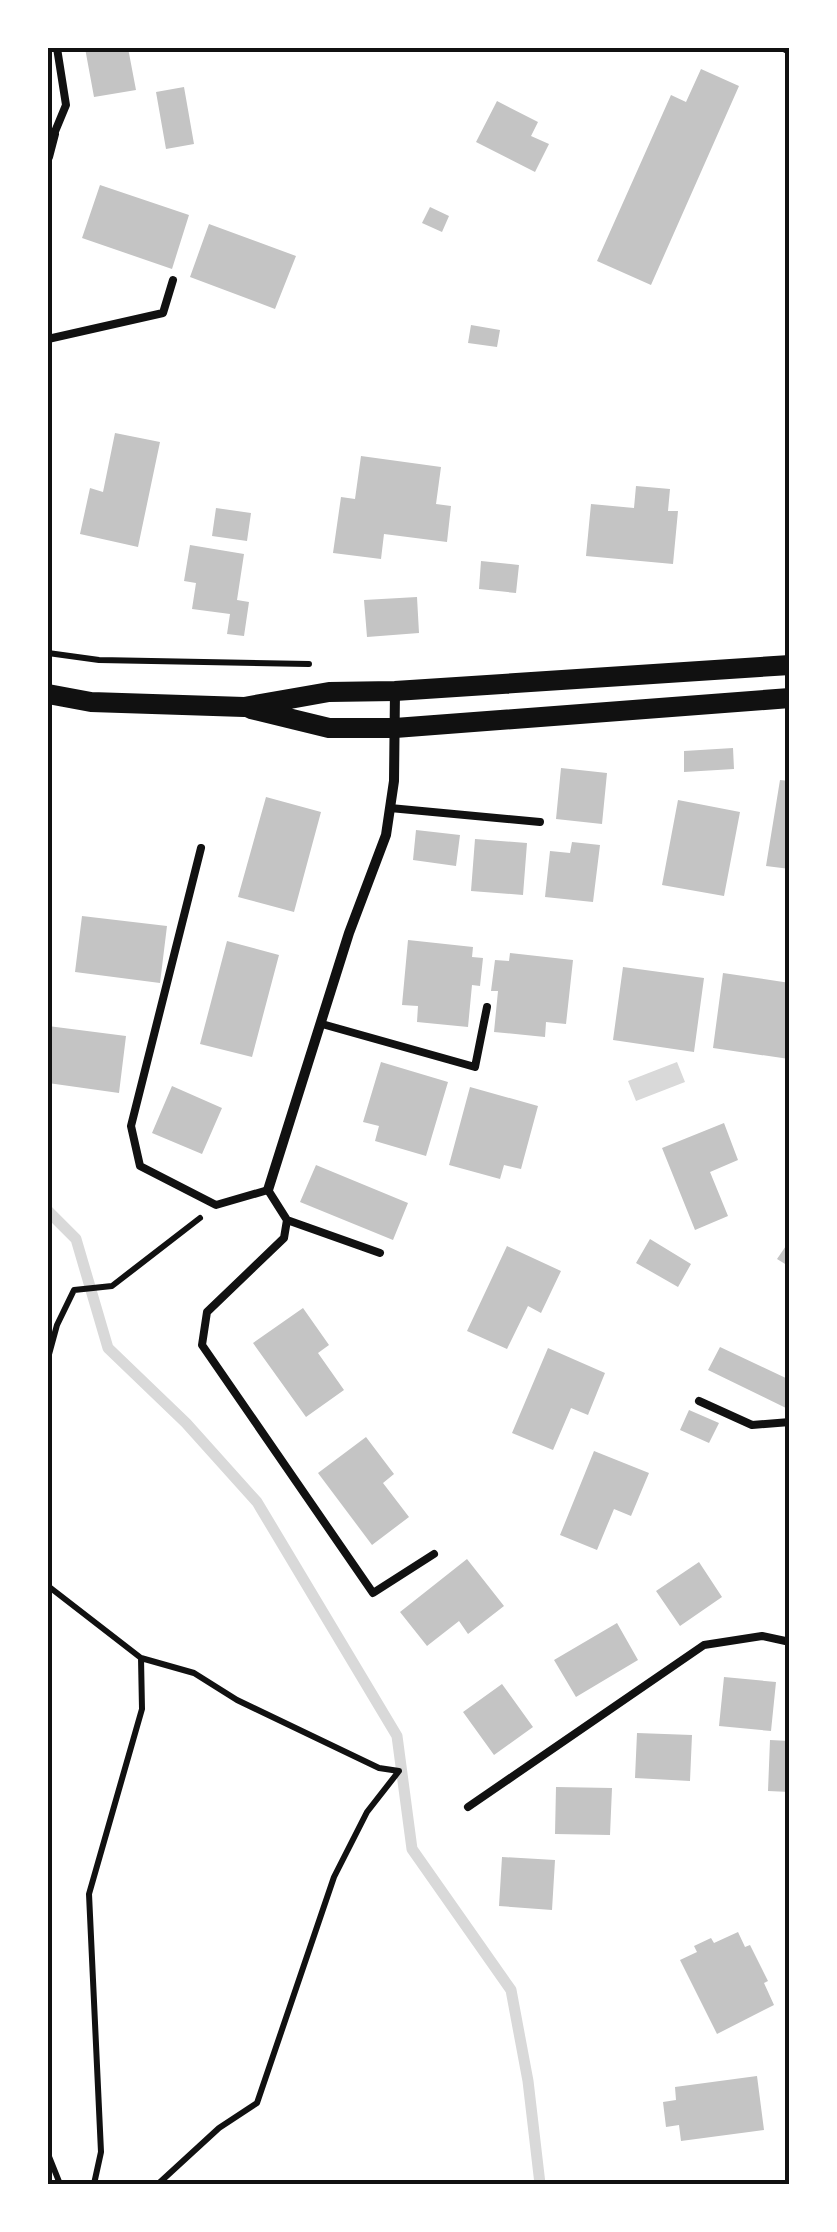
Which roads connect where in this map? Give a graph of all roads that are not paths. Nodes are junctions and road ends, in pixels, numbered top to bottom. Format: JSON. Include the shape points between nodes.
{"nodes":[{"id":1,"x":56,"y":48,"type":"edge"},
{"id":2,"x":51,"y":132,"type":"edge"},
{"id":3,"x":48,"y":157,"type":"edge"},
{"id":4,"x":173,"y":280,"type":"dead end"},
{"id":5,"x":48,"y":339,"type":"edge"},
{"id":6,"x":790,"y":665,"type":"edge"},
{"id":7,"x":395,"y":692,"type":"junction"},
{"id":8,"x":48,"y":694,"type":"edge"},
{"id":9,"x":790,"y":698,"type":"edge"},
{"id":10,"x":244,"y":707,"type":"junction"},
{"id":11,"x":394,"y":728,"type":"junction"},
{"id":12,"x":390,"y":808,"type":"junction"},
{"id":13,"x":540,"y":822,"type":"dead end"},
{"id":14,"x":201,"y":848,"type":"dead end"},
{"id":15,"x":488,"y":1007,"type":"dead end"},
{"id":16,"x":322,"y":1024,"type":"junction"},
{"id":17,"x":268,"y":1190,"type":"junction"},
{"id":18,"x":287,"y":1220,"type":"junction"},
{"id":19,"x":380,"y":1253,"type":"dead end"},
{"id":20,"x":699,"y":1400,"type":"dead end"},
{"id":21,"x":790,"y":1422,"type":"edge"},
{"id":22,"x":434,"y":1554,"type":"dead end"},
{"id":23,"x":790,"y":1642,"type":"edge"},
{"id":24,"x":468,"y":1807,"type":"dead end"}],
"edges":[{"from":1,"to":2,"type":"lane","via":[[66,105]]},
{"from":2,"to":3,"type":"street"},
{"from":4,"to":5,"type":"lane","via":[[164,313]]},
{"from":6,"to":7,"type":"main road"},
{"from":7,"to":10,"type":"main road","via":[[312,694]]},
{"from":7,"to":11,"type":"street"},
{"from":8,"to":10,"type":"main road","via":[[90,702]]},
{"from":9,"to":11,"type":"main road"},
{"from":10,"to":11,"type":"main road","via":[[328,728]]},
{"from":11,"to":12,"type":"street"},
{"from":12,"to":13,"type":"lane"},
{"from":12,"to":16,"type":"street"},
{"from":14,"to":17,"type":"lane","via":[[131,1126],[140,1166],[216,1205]]},
{"from":15,"to":16,"type":"lane","via":[[474,1068]]},
{"from":16,"to":17,"type":"street"},
{"from":17,"to":18,"type":"lane"},
{"from":18,"to":19,"type":"lane"},
{"from":18,"to":22,"type":"lane","via":[[284,1238],[207,1312],[202,1346],[372,1593]]},
{"from":20,"to":21,"type":"lane","via":[[752,1425]]},
{"from":23,"to":24,"type":"lane","via":[[762,1636],[704,1644]]}]}
